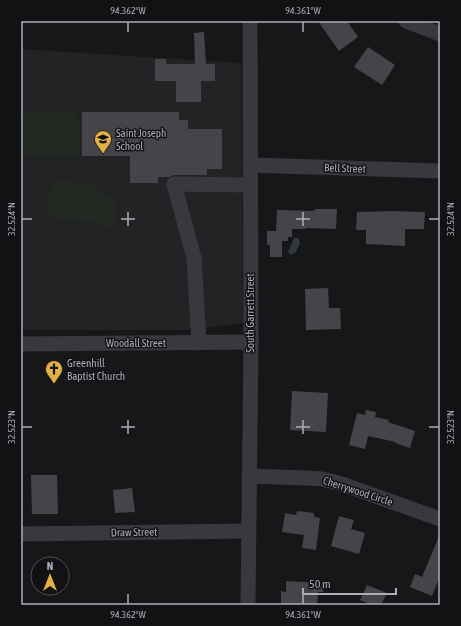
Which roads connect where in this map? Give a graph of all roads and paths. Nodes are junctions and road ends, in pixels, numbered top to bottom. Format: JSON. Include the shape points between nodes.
{"nodes":[{"id":1,"x":250,"y":21,"type":"edge"},
{"id":2,"x":406,"y":21,"type":"edge"},
{"id":3,"x":440,"y":34,"type":"edge"},
{"id":4,"x":250,"y":165,"type":"junction"},
{"id":5,"x":440,"y":171,"type":"edge"},
{"id":6,"x":250,"y":185,"type":"junction"},
{"id":7,"x":200,"y":342,"type":"junction"},
{"id":8,"x":251,"y":342,"type":"junction"},
{"id":9,"x":21,"y":344,"type":"edge"},
{"id":10,"x":249,"y":476,"type":"junction"},
{"id":11,"x":440,"y":519,"type":"edge"},
{"id":12,"x":248,"y":531,"type":"junction"},
{"id":13,"x":21,"y":534,"type":"edge"},
{"id":14,"x":248,"y":605,"type":"edge"}],
"edges":[{"from":1,"to":4,"type":"street","name":"South Garrett Street"},
{"from":2,"to":3,"type":"street"},
{"from":4,"to":5,"type":"street","name":"Bell Street"},
{"from":4,"to":6,"type":"street","name":"South Garrett Street"},
{"from":6,"to":7,"type":"street","via":[[174,184],[194,258]]},
{"from":6,"to":8,"type":"street","name":"South Garrett Street"},
{"from":7,"to":8,"type":"street","name":"Woodall Street"},
{"from":7,"to":9,"type":"street","name":"Woodall Street"},
{"from":8,"to":10,"type":"street","name":"South Garrett Street"},
{"from":10,"to":11,"type":"street","name":"Cherrywood Circle","via":[[322,479]]},
{"from":10,"to":12,"type":"street","name":"South Garrett Street"},
{"from":12,"to":13,"type":"street","name":"Draw Street"},
{"from":12,"to":14,"type":"street","name":"South Garrett Street"}]}
